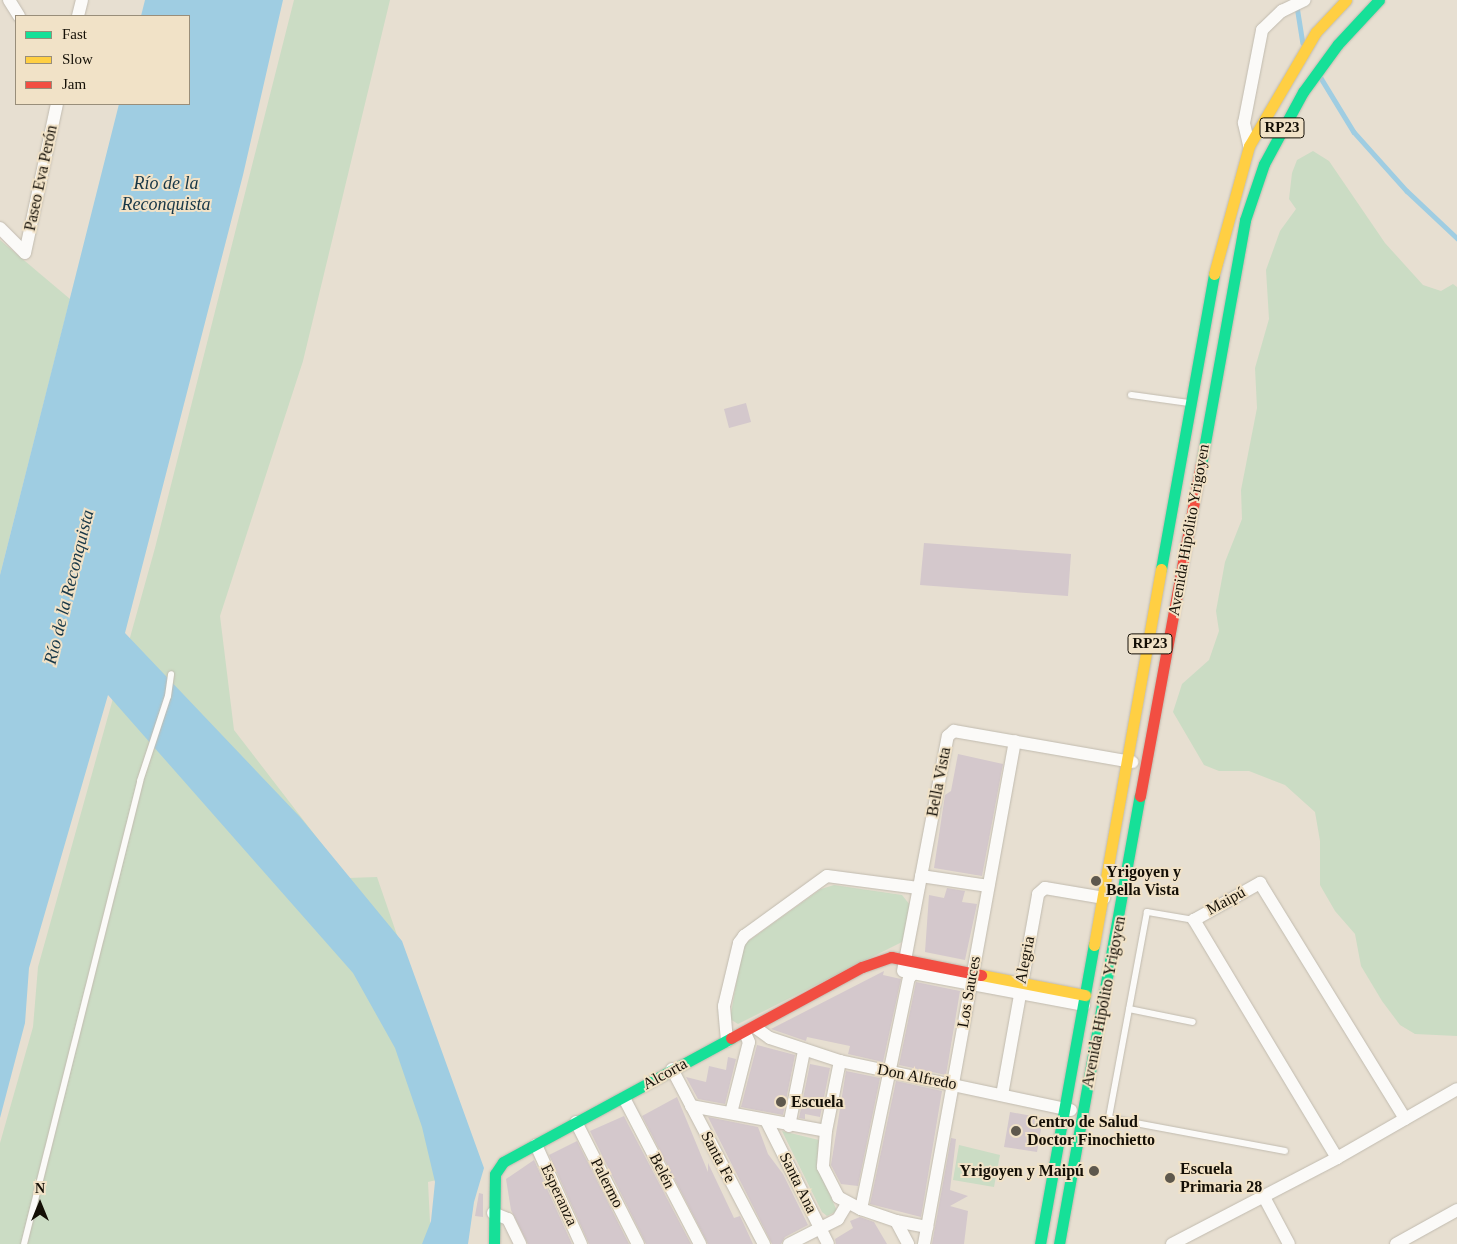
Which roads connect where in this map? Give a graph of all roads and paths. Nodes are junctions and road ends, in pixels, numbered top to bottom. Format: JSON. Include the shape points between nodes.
{"nodes":[{"id":1,"x":9,"y":0,"type":"edge"},
{"id":2,"x":82,"y":0,"type":"edge"},
{"id":3,"x":1305,"y":0,"type":"edge"},
{"id":4,"x":1346,"y":0,"type":"edge"},
{"id":5,"x":1379,"y":0,"type":"edge"},
{"id":6,"x":18,"y":15,"type":"edge"},
{"id":7,"x":78,"y":15,"type":"edge"},
{"id":8,"x":58,"y":105,"type":"edge"},
{"id":9,"x":1249,"y":146,"type":"junction"},
{"id":10,"x":0,"y":228,"type":"edge"},
{"id":11,"x":1131,"y":395,"type":"dead end"},
{"id":12,"x":1192,"y":403,"type":"junction"},
{"id":13,"x":1210,"y":407,"type":"junction"},
{"id":14,"x":171,"y":674,"type":"dead end"},
{"id":15,"x":1014,"y":741,"type":"junction"},
{"id":16,"x":1129,"y":762,"type":"junction"},
{"id":17,"x":1148,"y":765,"type":"junction"},
{"id":18,"x":921,"y":876,"type":"junction"},
{"id":19,"x":988,"y":886,"type":"junction"},
{"id":20,"x":918,"y":888,"type":"junction"},
{"id":21,"x":1104,"y":898,"type":"junction"},
{"id":22,"x":1194,"y":920,"type":"junction"},
{"id":23,"x":876,"y":962,"type":"joint"},
{"id":24,"x":908,"y":968,"type":"junction"},
{"id":25,"x":972,"y":978,"type":"junction"},
{"id":26,"x":1020,"y":987,"type":"junction"},
{"id":27,"x":1084,"y":1000,"type":"junction"},
{"id":28,"x":1129,"y":1009,"type":"junction"},
{"id":29,"x":1193,"y":1022,"type":"dead end"},
{"id":30,"x":751,"y":1030,"type":"junction"},
{"id":31,"x":727,"y":1041,"type":"junction"},
{"id":32,"x":804,"y":1051,"type":"junction"},
{"id":33,"x":840,"y":1061,"type":"junction"},
{"id":34,"x":672,"y":1069,"type":"junction"},
{"id":35,"x":890,"y":1073,"type":"junction"},
{"id":36,"x":952,"y":1084,"type":"junction"},
{"id":37,"x":1457,"y":1089,"type":"edge"},
{"id":38,"x":1002,"y":1095,"type":"junction"},
{"id":39,"x":624,"y":1098,"type":"junction"},
{"id":40,"x":691,"y":1106,"type":"junction"},
{"id":41,"x":1066,"y":1109,"type":"junction"},
{"id":42,"x":732,"y":1112,"type":"junction"},
{"id":43,"x":1083,"y":1112,"type":"junction"},
{"id":44,"x":1405,"y":1119,"type":"junction"},
{"id":45,"x":576,"y":1122,"type":"junction"},
{"id":46,"x":767,"y":1122,"type":"junction"},
{"id":47,"x":789,"y":1126,"type":"junction"},
{"id":48,"x":826,"y":1131,"type":"junction"},
{"id":49,"x":536,"y":1145,"type":"junction"},
{"id":50,"x":1285,"y":1151,"type":"dead end"},
{"id":51,"x":1337,"y":1158,"type":"junction"},
{"id":52,"x":1264,"y":1197,"type":"junction"},
{"id":53,"x":847,"y":1204,"type":"junction"},
{"id":54,"x":861,"y":1209,"type":"junction"},
{"id":55,"x":1457,"y":1210,"type":"edge"},
{"id":56,"x":493,"y":1213,"type":"junction"},
{"id":57,"x":896,"y":1221,"type":"junction"},
{"id":58,"x":927,"y":1227,"type":"junction"},
{"id":59,"x":820,"y":1229,"type":"junction"},
{"id":60,"x":24,"y":1244,"type":"edge"},
{"id":61,"x":494,"y":1244,"type":"edge"},
{"id":62,"x":520,"y":1244,"type":"edge"},
{"id":63,"x":581,"y":1244,"type":"edge"},
{"id":64,"x":638,"y":1244,"type":"edge"},
{"id":65,"x":700,"y":1244,"type":"edge"},
{"id":66,"x":764,"y":1244,"type":"edge"},
{"id":67,"x":789,"y":1244,"type":"edge"},
{"id":68,"x":828,"y":1244,"type":"edge"},
{"id":69,"x":908,"y":1244,"type":"edge"},
{"id":70,"x":924,"y":1244,"type":"edge"},
{"id":71,"x":1040,"y":1244,"type":"edge"},
{"id":72,"x":1058,"y":1244,"type":"edge"},
{"id":73,"x":1172,"y":1244,"type":"edge"},
{"id":74,"x":1289,"y":1244,"type":"edge"},
{"id":75,"x":1396,"y":1244,"type":"edge"}],
"edges":[{"from":1,"to":6,"type":"street"},
{"from":2,"to":7,"type":"street"},
{"from":3,"to":9,"type":"street","via":[[1270,20],[1260,38],[1244,123]]},
{"from":4,"to":9,"type":"main road","name":"Avenida Hipólito Yrigoyen","number":"RP23","via":[[1316,32],[1298,58]]},
{"from":5,"to":13,"type":"main road","name":"Avenida Hipólito Yrigoyen","number":"RP23","via":[[1338,44],[1303,92],[1264,164],[1237,254]]},
{"from":8,"to":10,"type":"street","name":"Paseo Eva Perón","via":[[25,252]]},
{"from":9,"to":12,"type":"main road","name":"Avenida Hipólito Yrigoyen","number":"RP23","via":[[1218,251]]},
{"from":11,"to":12,"type":"lane"},
{"from":12,"to":13,"type":"lane"},
{"from":12,"to":16,"type":"main road","name":"Avenida Hipólito Yrigoyen","number":"RP23"},
{"from":13,"to":17,"type":"main road","name":"Avenida Hipólito Yrigoyen","number":"RP23"},
{"from":14,"to":60,"type":"lane","via":[[168,696],[140,781]]},
{"from":15,"to":16,"type":"street","name":"Bella Vista"},
{"from":15,"to":18,"type":"street","name":"Bella Vista","via":[[954,731],[948,736]]},
{"from":15,"to":19,"type":"street","name":"Los Sauces"},
{"from":16,"to":17,"type":"street","name":"Bella Vista"},
{"from":16,"to":21,"type":"main road","name":"Avenida Hipólito Yrigoyen","number":"RP23"},
{"from":17,"to":43,"type":"main road","name":"Avenida Hipólito Yrigoyen","number":"RP23"},
{"from":18,"to":19,"type":"street"},
{"from":18,"to":20,"type":"street","name":"Bella Vista"},
{"from":19,"to":25,"type":"street","name":"Los Sauces"},
{"from":20,"to":24,"type":"street","name":"Bella Vista"},
{"from":20,"to":31,"type":"street","via":[[828,876],[744,936],[739,943],[724,1006]]},
{"from":21,"to":26,"type":"street","name":"Alegria","via":[[1040,890]]},
{"from":21,"to":27,"type":"main road","name":"Avenida Hipólito Yrigoyen","number":"RP23"},
{"from":22,"to":28,"type":"lane","via":[[1147,912]]},
{"from":22,"to":44,"type":"street","name":"Maipú","via":[[1260,883]]},
{"from":22,"to":51,"type":"street","name":"Maipú"},
{"from":23,"to":24,"type":"street","name":"Alcorta"},
{"from":23,"to":30,"type":"main road","name":"Alcorta"},
{"from":24,"to":25,"type":"street","name":"Alcorta"},
{"from":24,"to":35,"type":"street","name":"Bella Vista","via":[[909,978]]},
{"from":25,"to":26,"type":"street","name":"Alcorta"},
{"from":25,"to":36,"type":"street","name":"Los Sauces"},
{"from":26,"to":27,"type":"street","name":"Alcorta"},
{"from":26,"to":38,"type":"street","name":"Alegria"},
{"from":27,"to":41,"type":"main road","name":"Avenida Hipólito Yrigoyen","number":"RP23"},
{"from":28,"to":29,"type":"lane"},
{"from":28,"to":50,"type":"lane","via":[[1109,1118]]},
{"from":30,"to":31,"type":"main road","name":"Alcorta"},
{"from":30,"to":32,"type":"street","name":"Don Alfredo"},
{"from":30,"to":42,"type":"street"},
{"from":31,"to":34,"type":"main road","name":"Alcorta"},
{"from":32,"to":33,"type":"street","name":"Don Alfredo"},
{"from":32,"to":47,"type":"street"},
{"from":33,"to":35,"type":"street","name":"Don Alfredo"},
{"from":33,"to":48,"type":"street"},
{"from":34,"to":39,"type":"main road","name":"Alcorta"},
{"from":34,"to":40,"type":"street","name":"Santa Fe"},
{"from":35,"to":36,"type":"street","name":"Don Alfredo"},
{"from":35,"to":54,"type":"street","name":"Bella Vista"},
{"from":36,"to":38,"type":"street","name":"Don Alfredo"},
{"from":36,"to":58,"type":"street","name":"Los Sauces"},
{"from":37,"to":44,"type":"street"},
{"from":38,"to":41,"type":"street","name":"Don Alfredo"},
{"from":39,"to":45,"type":"main road","name":"Alcorta"},
{"from":39,"to":65,"type":"street","name":"Belén"},
{"from":40,"to":42,"type":"street"},
{"from":40,"to":66,"type":"street","name":"Santa Fe"},
{"from":41,"to":43,"type":"street","name":"Don Alfredo"},
{"from":41,"to":71,"type":"main road","name":"Avenida Hipólito Yrigoyen","number":"RP23"},
{"from":42,"to":46,"type":"street"},
{"from":43,"to":72,"type":"main road","name":"Avenida Hipólito Yrigoyen","number":"RP23"},
{"from":44,"to":51,"type":"street"},
{"from":45,"to":49,"type":"main road","name":"Alcorta"},
{"from":45,"to":64,"type":"street","name":"Palermo"},
{"from":46,"to":47,"type":"street"},
{"from":46,"to":59,"type":"street","name":"Santa Ana"},
{"from":47,"to":48,"type":"street"},
{"from":48,"to":53,"type":"street","via":[[823,1167],[838,1196]]},
{"from":49,"to":56,"type":"main road","name":"Alcorta","via":[[498,1166]]},
{"from":49,"to":63,"type":"street","name":"Esperanza"},
{"from":51,"to":52,"type":"street"},
{"from":52,"to":73,"type":"street"},
{"from":52,"to":74,"type":"street"},
{"from":53,"to":54,"type":"street"},
{"from":53,"to":59,"type":"street","via":[[838,1219]]},
{"from":54,"to":57,"type":"street"},
{"from":55,"to":75,"type":"street"},
{"from":56,"to":61,"type":"main road"},
{"from":56,"to":62,"type":"street","via":[[508,1219]]},
{"from":57,"to":58,"type":"street"},
{"from":57,"to":69,"type":"street"},
{"from":58,"to":70,"type":"street","name":"Los Sauces"},
{"from":59,"to":67,"type":"street"},
{"from":59,"to":68,"type":"street","name":"Santa Ana"}]}
